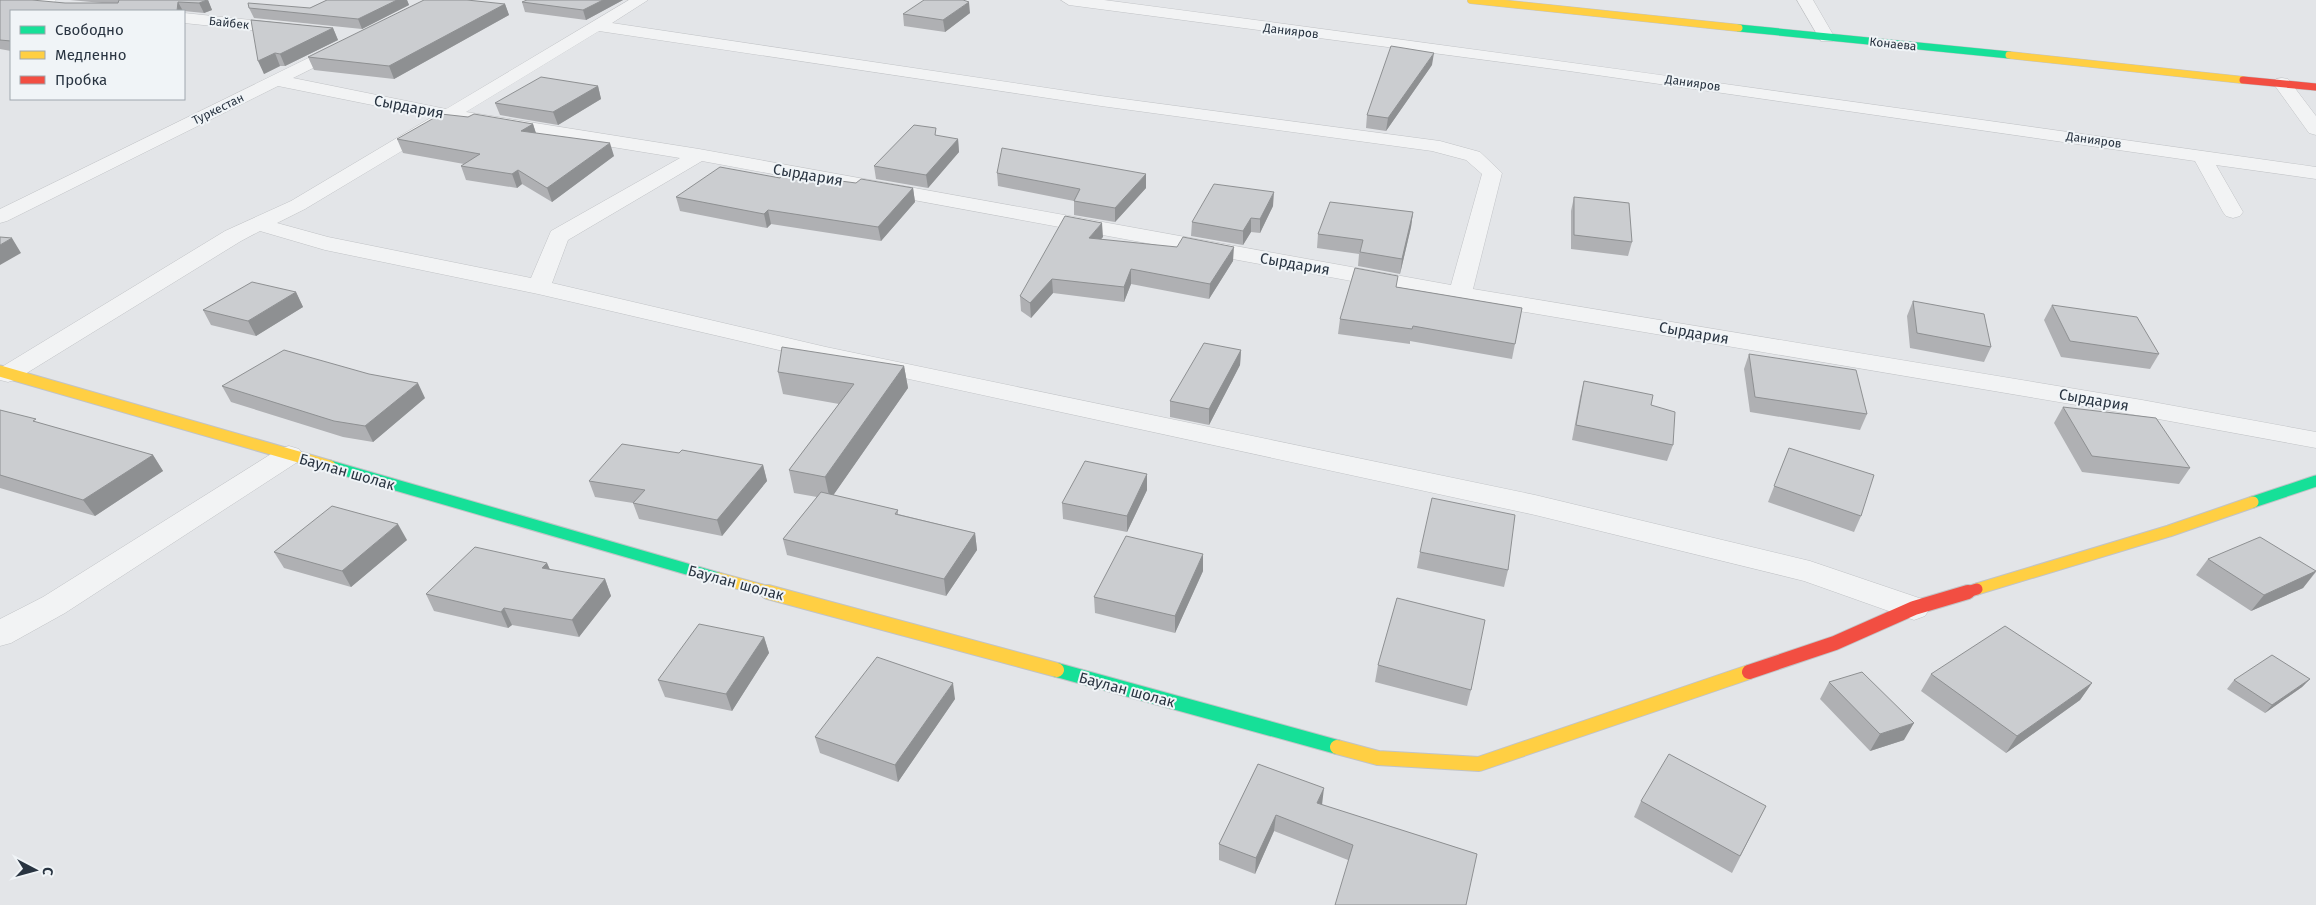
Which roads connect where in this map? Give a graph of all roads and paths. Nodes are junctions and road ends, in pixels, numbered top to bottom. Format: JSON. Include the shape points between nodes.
{"nodes":[{"id":1,"x":640,"y":0,"type":"edge"},
{"id":2,"x":1069,"y":0,"type":"edge"},
{"id":3,"x":1471,"y":0,"type":"edge"},
{"id":4,"x":1804,"y":0,"type":"edge"},
{"id":5,"x":48,"y":3,"type":"edge"},
{"id":6,"x":11,"y":10,"type":"edge"},
{"id":7,"x":185,"y":18,"type":"edge"},
{"id":8,"x":597,"y":26,"type":"junction"},
{"id":9,"x":308,"y":30,"type":"edge"},
{"id":10,"x":336,"y":33,"type":"dead end"},
{"id":11,"x":1827,"y":38,"type":"junction"},
{"id":12,"x":276,"y":80,"type":"junction"},
{"id":13,"x":2282,"y":83,"type":"junction"},
{"id":14,"x":2316,"y":86,"type":"edge"},
{"id":15,"x":451,"y":115,"type":"junction"},
{"id":16,"x":2316,"y":129,"type":"edge"},
{"id":17,"x":699,"y":155,"type":"junction"},
{"id":18,"x":2201,"y":155,"type":"junction"},
{"id":19,"x":2316,"y":173,"type":"edge"},
{"id":20,"x":2233,"y":212,"type":"dead end"},
{"id":21,"x":0,"y":218,"type":"edge"},
{"id":22,"x":257,"y":224,"type":"junction"},
{"id":23,"x":539,"y":287,"type":"junction"},
{"id":24,"x":1460,"y":294,"type":"junction"},
{"id":25,"x":4,"y":372,"type":"edge"},
{"id":26,"x":2316,"y":440,"type":"edge"},
{"id":27,"x":290,"y":455,"type":"junction"},
{"id":28,"x":2316,"y":481,"type":"edge"},
{"id":29,"x":1914,"y":608,"type":"junction"},
{"id":30,"x":0,"y":634,"type":"edge"}],
"edges":[{"from":1,"to":8,"type":"street"},
{"from":2,"to":18,"type":"street","name":"Данияров","via":[[1570,66]]},
{"from":3,"to":11,"type":"street","name":"Конаева"},
{"from":4,"to":11,"type":"street"},
{"from":5,"to":6,"type":"street"},
{"from":7,"to":9,"type":"street","name":"Байбек"},
{"from":8,"to":15,"type":"street"},
{"from":8,"to":24,"type":"street","via":[[1101,101],[1432,145],[1473,156],[1492,173]]},
{"from":10,"to":12,"type":"street","name":"Туркестан","via":[[360,36]]},
{"from":11,"to":13,"type":"street","name":"Конаева"},
{"from":12,"to":15,"type":"street","name":"Сырдария"},
{"from":12,"to":21,"type":"street","name":"Туркестан"},
{"from":13,"to":14,"type":"street","name":"Конаева"},
{"from":13,"to":16,"type":"street"},
{"from":15,"to":17,"type":"street","name":"Сырдария"},
{"from":15,"to":22,"type":"street","via":[[298,205]]},
{"from":17,"to":23,"type":"street","via":[[559,236]]},
{"from":17,"to":24,"type":"street","name":"Сырдария"},
{"from":18,"to":19,"type":"street","name":"Данияров"},
{"from":18,"to":20,"type":"street"},
{"from":22,"to":23,"type":"street","via":[[325,243]]},
{"from":22,"to":25,"type":"street"},
{"from":23,"to":29,"type":"street","via":[[817,352],[1535,505],[1810,572]]},
{"from":24,"to":26,"type":"street","name":"Сырдария"},
{"from":25,"to":27,"type":"street","name":"Баулан шолак"},
{"from":27,"to":29,"type":"street","name":"Баулан шолак","via":[[699,573],[1378,758],[1479,764],[1835,643]]},
{"from":27,"to":30,"type":"street","via":[[54,605]]},
{"from":28,"to":29,"type":"street","via":[[2169,531]]}]}
